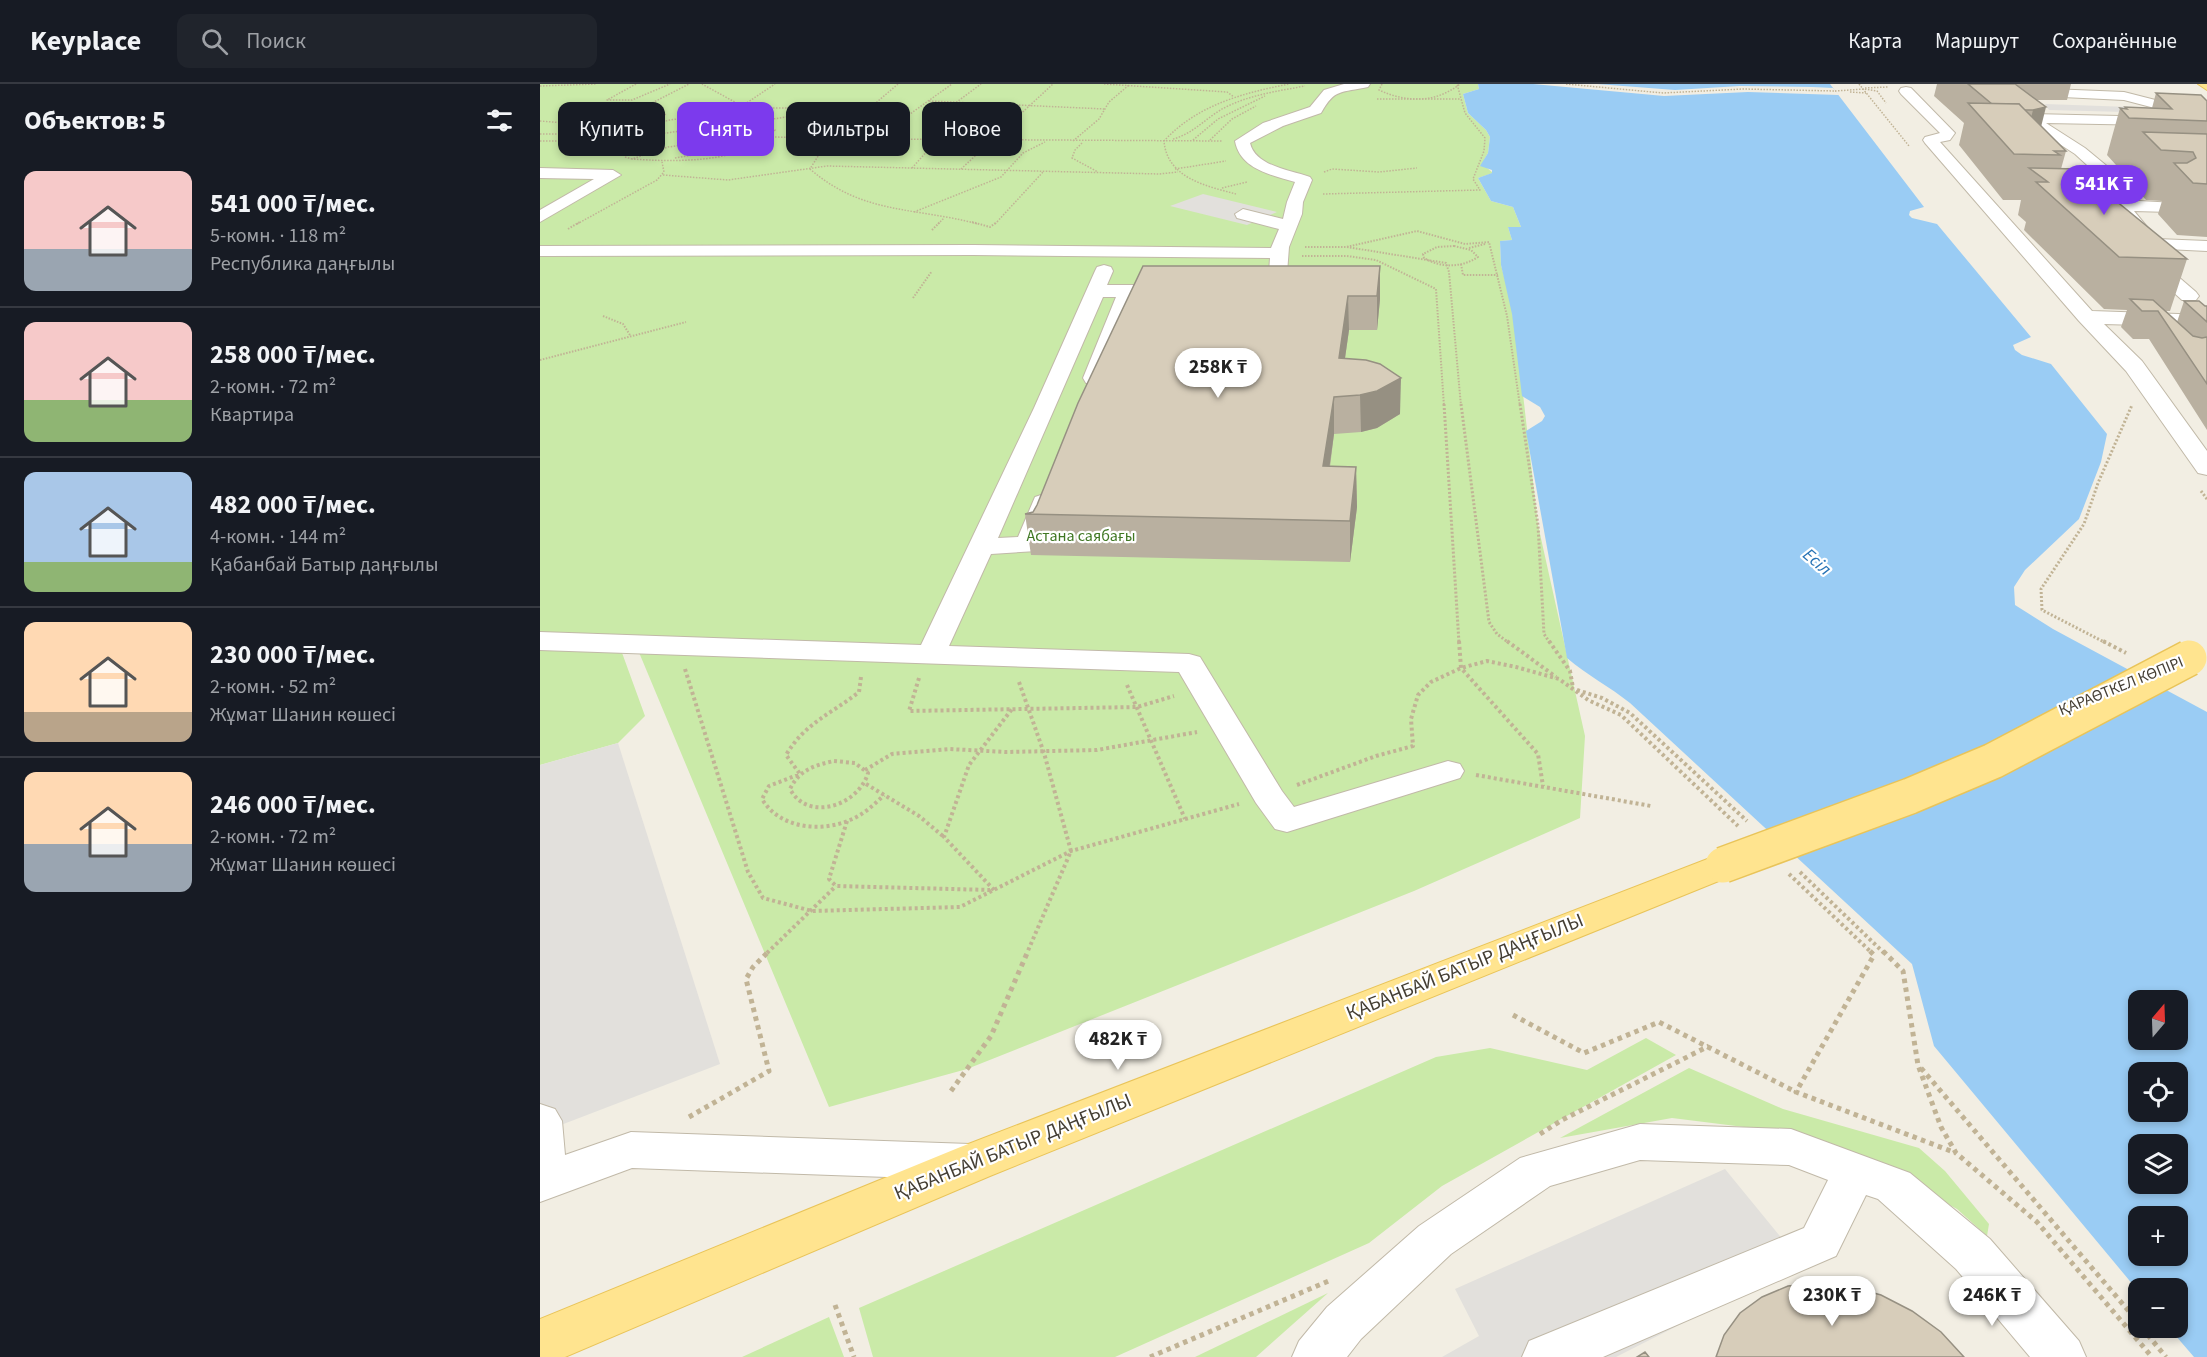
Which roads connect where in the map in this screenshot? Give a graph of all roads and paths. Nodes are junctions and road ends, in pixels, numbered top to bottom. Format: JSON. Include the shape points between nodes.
{"nodes":[{"id":1,"x":596,"y":84,"type":"edge"},
{"id":2,"x":636,"y":84,"type":"edge"},
{"id":3,"x":670,"y":84,"type":"edge"},
{"id":4,"x":689,"y":84,"type":"edge"},
{"id":5,"x":702,"y":84,"type":"edge"},
{"id":6,"x":775,"y":84,"type":"edge"},
{"id":7,"x":898,"y":84,"type":"edge"},
{"id":8,"x":952,"y":84,"type":"edge"},
{"id":9,"x":981,"y":84,"type":"edge"},
{"id":10,"x":1053,"y":84,"type":"edge"},
{"id":11,"x":1104,"y":84,"type":"edge"},
{"id":12,"x":1289,"y":84,"type":"edge"},
{"id":13,"x":1363,"y":84,"type":"edge"},
{"id":14,"x":1382,"y":84,"type":"edge"},
{"id":15,"x":1459,"y":84,"type":"edge"},
{"id":16,"x":1566,"y":84,"type":"edge"},
{"id":17,"x":2088,"y":84,"type":"edge"},
{"id":18,"x":1129,"y":85,"type":"edge"},
{"id":19,"x":540,"y":86,"type":"edge"},
{"id":20,"x":1308,"y":86,"type":"dead end"},
{"id":21,"x":2139,"y":86,"type":"dead end"},
{"id":22,"x":1897,"y":87,"type":"dead end"},
{"id":23,"x":1926,"y":89,"type":"dead end"},
{"id":24,"x":1836,"y":91,"type":"junction"},
{"id":25,"x":2010,"y":91,"type":"edge"},
{"id":26,"x":2122,"y":92,"type":"junction"},
{"id":27,"x":1271,"y":93,"type":"junction"},
{"id":28,"x":1867,"y":93,"type":"dead end"},
{"id":29,"x":1235,"y":98,"type":"junction"},
{"id":30,"x":1378,"y":99,"type":"dead end"},
{"id":31,"x":1460,"y":99,"type":"junction"},
{"id":32,"x":928,"y":101,"type":"junction"},
{"id":33,"x":732,"y":102,"type":"edge"},
{"id":34,"x":748,"y":102,"type":"edge"},
{"id":35,"x":877,"y":102,"type":"edge"},
{"id":36,"x":957,"y":102,"type":"joint"},
{"id":37,"x":1022,"y":105,"type":"edge"},
{"id":38,"x":1105,"y":109,"type":"junction"},
{"id":39,"x":1022,"y":110,"type":"edge"},
{"id":40,"x":2147,"y":112,"type":"edge"},
{"id":41,"x":910,"y":114,"type":"edge"},
{"id":42,"x":2094,"y":114,"type":"junction"},
{"id":43,"x":540,"y":121,"type":"edge"},
{"id":44,"x":2186,"y":121,"type":"junction"},
{"id":45,"x":2207,"y":122,"type":"edge"},
{"id":46,"x":540,"y":134,"type":"edge"},
{"id":47,"x":558,"y":134,"type":"edge"},
{"id":48,"x":2114,"y":137,"type":"dead end"},
{"id":49,"x":2061,"y":138,"type":"junction"},
{"id":50,"x":2092,"y":139,"type":"dead end"},
{"id":51,"x":540,"y":141,"type":"edge"},
{"id":52,"x":550,"y":141,"type":"junction"},
{"id":53,"x":558,"y":141,"type":"edge"},
{"id":54,"x":1022,"y":141,"type":"edge"},
{"id":55,"x":1046,"y":141,"type":"junction"},
{"id":56,"x":1164,"y":141,"type":"junction"},
{"id":57,"x":1193,"y":141,"type":"junction"},
{"id":58,"x":1232,"y":141,"type":"dead end"},
{"id":59,"x":1073,"y":142,"type":"junction"},
{"id":60,"x":1083,"y":142,"type":"junction"},
{"id":61,"x":540,"y":145,"type":"edge"},
{"id":62,"x":677,"y":146,"type":"edge"},
{"id":63,"x":2047,"y":150,"type":"edge"},
{"id":64,"x":2080,"y":151,"type":"junction"},
{"id":65,"x":622,"y":156,"type":"edge"},
{"id":66,"x":691,"y":156,"type":"edge"},
{"id":67,"x":705,"y":156,"type":"edge"},
{"id":68,"x":818,"y":156,"type":"edge"},
{"id":69,"x":923,"y":156,"type":"edge"},
{"id":70,"x":975,"y":156,"type":"edge"},
{"id":71,"x":632,"y":159,"type":"junction"},
{"id":72,"x":663,"y":161,"type":"junction"},
{"id":73,"x":1228,"y":161,"type":"dead end"},
{"id":74,"x":1417,"y":168,"type":"dead end"},
{"id":75,"x":912,"y":169,"type":"junction"},
{"id":76,"x":1175,"y":169,"type":"junction"},
{"id":77,"x":810,"y":170,"type":"junction"},
{"id":78,"x":960,"y":170,"type":"junction"},
{"id":79,"x":2079,"y":171,"type":"edge"},
{"id":80,"x":1043,"y":172,"type":"junction"},
{"id":81,"x":1178,"y":172,"type":"junction"},
{"id":82,"x":2104,"y":172,"type":"junction"},
{"id":83,"x":540,"y":173,"type":"edge"},
{"id":84,"x":1099,"y":173,"type":"junction"},
{"id":85,"x":2144,"y":174,"type":"junction"},
{"id":86,"x":663,"y":175,"type":"junction"},
{"id":87,"x":1324,"y":175,"type":"dead end"},
{"id":88,"x":2207,"y":176,"type":"edge"},
{"id":89,"x":591,"y":188,"type":"junction"},
{"id":90,"x":1242,"y":195,"type":"dead end"},
{"id":91,"x":540,"y":201,"type":"edge"},
{"id":92,"x":1322,"y":202,"type":"dead end"},
{"id":93,"x":1990,"y":207,"type":"junction"},
{"id":94,"x":2012,"y":208,"type":"edge"},
{"id":95,"x":912,"y":212,"type":"junction"},
{"id":96,"x":1243,"y":214,"type":"dead end"},
{"id":97,"x":540,"y":217,"type":"edge"},
{"id":98,"x":1289,"y":226,"type":"junction"},
{"id":99,"x":565,"y":231,"type":"dead end"},
{"id":100,"x":1489,"y":243,"type":"junction"},
{"id":101,"x":2152,"y":243,"type":"junction"},
{"id":102,"x":1351,"y":246,"type":"junction"},
{"id":103,"x":2207,"y":246,"type":"edge"},
{"id":104,"x":1346,"y":247,"type":"junction"},
{"id":105,"x":1468,"y":249,"type":"junction"},
{"id":106,"x":540,"y":251,"type":"edge"},
{"id":107,"x":1114,"y":251,"type":"junction"},
{"id":108,"x":1280,"y":252,"type":"junction"},
{"id":109,"x":1424,"y":256,"type":"junction"},
{"id":110,"x":1461,"y":264,"type":"junction"},
{"id":111,"x":1447,"y":265,"type":"junction"},
{"id":112,"x":936,"y":266,"type":"dead end"},
{"id":113,"x":1498,"y":275,"type":"junction"},
{"id":114,"x":1095,"y":291,"type":"junction"},
{"id":115,"x":1128,"y":291,"type":"junction"},
{"id":116,"x":1196,"y":291,"type":"edge"},
{"id":117,"x":1276,"y":291,"type":"edge"},
{"id":118,"x":2198,"y":297,"type":"edge"},
{"id":119,"x":913,"y":298,"type":"dead end"},
{"id":120,"x":2207,"y":314,"type":"edge"},
{"id":121,"x":603,"y":316,"type":"dead end"},
{"id":122,"x":2085,"y":317,"type":"junction"},
{"id":123,"x":2150,"y":319,"type":"junction"},
{"id":124,"x":2207,"y":321,"type":"edge"},
{"id":125,"x":686,"y":322,"type":"dead end"},
{"id":126,"x":630,"y":336,"type":"junction"},
{"id":127,"x":2175,"y":343,"type":"edge"},
{"id":128,"x":540,"y":360,"type":"edge"},
{"id":129,"x":1086,"y":397,"type":"edge"},
{"id":130,"x":2133,"y":404,"type":"dead end"},
{"id":131,"x":2207,"y":468,"type":"edge"},
{"id":132,"x":1053,"y":481,"type":"edge"},
{"id":133,"x":981,"y":546,"type":"junction"},
{"id":134,"x":540,"y":641,"type":"edge"},
{"id":135,"x":675,"y":645,"type":"junction"},
{"id":136,"x":870,"y":651,"type":"junction"},
{"id":137,"x":929,"y":652,"type":"junction"},
{"id":138,"x":2198,"y":654,"type":"edge"},
{"id":139,"x":1010,"y":656,"type":"junction"},
{"id":140,"x":2135,"y":657,"type":"dead end"},
{"id":141,"x":1116,"y":660,"type":"junction"},
{"id":142,"x":1461,"y":668,"type":"junction"},
{"id":143,"x":1559,"y":679,"type":"junction"},
{"id":144,"x":1204,"y":687,"type":"junction"},
{"id":145,"x":1573,"y":688,"type":"junction"},
{"id":146,"x":1137,"y":707,"type":"junction"},
{"id":147,"x":1012,"y":709,"type":"junction"},
{"id":148,"x":1227,"y":727,"type":"junction"},
{"id":149,"x":1151,"y":740,"type":"junction"},
{"id":150,"x":981,"y":749,"type":"junction"},
{"id":151,"x":865,"y":770,"type":"junction"},
{"id":152,"x":1448,"y":771,"type":"dead end"},
{"id":153,"x":800,"y":774,"type":"junction"},
{"id":154,"x":1499,"y":777,"type":"dead end"},
{"id":155,"x":866,"y":784,"type":"junction"},
{"id":156,"x":1543,"y":786,"type":"junction"},
{"id":157,"x":884,"y":795,"type":"junction"},
{"id":158,"x":1268,"y":796,"type":"junction"},
{"id":159,"x":1651,"y":806,"type":"dead end"},
{"id":160,"x":1185,"y":819,"type":"junction"},
{"id":161,"x":847,"y":822,"type":"junction"},
{"id":162,"x":1749,"y":823,"type":"dead end"},
{"id":163,"x":944,"y":837,"type":"junction"},
{"id":164,"x":1731,"y":846,"type":"junction"},
{"id":165,"x":1071,"y":851,"type":"junction"},
{"id":166,"x":1791,"y":864,"type":"dead end"},
{"id":167,"x":1781,"y":867,"type":"dead end"},
{"id":168,"x":836,"y":886,"type":"junction"},
{"id":169,"x":994,"y":890,"type":"junction"},
{"id":170,"x":812,"y":910,"type":"junction"},
{"id":171,"x":1513,"y":1015,"type":"dead end"},
{"id":172,"x":1918,"y":1065,"type":"junction"},
{"id":173,"x":951,"y":1091,"type":"dead end"},
{"id":174,"x":1796,"y":1092,"type":"junction"},
{"id":175,"x":540,"y":1121,"type":"edge"},
{"id":176,"x":680,"y":1122,"type":"dead end"},
{"id":177,"x":1956,"y":1153,"type":"junction"},
{"id":178,"x":974,"y":1162,"type":"junction"},
{"id":179,"x":1855,"y":1171,"type":"junction"},
{"id":180,"x":543,"y":1181,"type":"edge"},
{"id":181,"x":1343,"y":1275,"type":"dead end"},
{"id":182,"x":835,"y":1305,"type":"dead end"},
{"id":183,"x":2128,"y":1310,"type":"edge"},
{"id":184,"x":2150,"y":1338,"type":"edge"},
{"id":185,"x":540,"y":1343,"type":"edge"},
{"id":186,"x":854,"y":1357,"type":"edge"},
{"id":187,"x":1150,"y":1357,"type":"edge"},
{"id":188,"x":1317,"y":1357,"type":"edge"},
{"id":189,"x":1548,"y":1357,"type":"edge"},
{"id":190,"x":2061,"y":1357,"type":"edge"},
{"id":191,"x":2152,"y":1357,"type":"edge"},
{"id":192,"x":2166,"y":1357,"type":"edge"}],
"edges":[{"from":1,"to":19,"type":"path"},
{"from":2,"to":3,"type":"path","via":[[607,100],[637,100]]},
{"from":4,"to":43,"type":"path","via":[[650,104],[666,114],[658,119],[576,124]]},
{"from":5,"to":33,"type":"path"},
{"from":6,"to":34,"type":"path"},
{"from":7,"to":35,"type":"path"},
{"from":8,"to":32,"type":"path"},
{"from":9,"to":36,"type":"path"},
{"from":10,"to":39,"type":"path"},
{"from":11,"to":18,"type":"path"},
{"from":12,"to":29,"type":"path"},
{"from":13,"to":98,"type":"street","via":[[1327,92],[1319,99],[1316,110],[1263,128],[1242,141],[1248,158],[1304,180]]},
{"from":14,"to":15,"type":"path","bridge":true,"via":[[1379,90],[1386,94],[1427,98],[1448,94]]},
{"from":15,"to":31,"type":"path"},
{"from":16,"to":24,"type":"path","via":[[1663,93]]},
{"from":17,"to":26,"type":"street"},
{"from":18,"to":29,"type":"path","via":[[1227,92]]},
{"from":18,"to":38,"type":"path"},
{"from":20,"to":27,"type":"path"},
{"from":21,"to":26,"type":"street"},
{"from":22,"to":24,"type":"path"},
{"from":23,"to":93,"type":"street","via":[[1906,91],[1948,133],[1930,140]]},
{"from":24,"to":28,"type":"path"},
{"from":25,"to":26,"type":"street"},
{"from":26,"to":44,"type":"street","via":[[2176,110]]},
{"from":27,"to":56,"type":"path","via":[[1228,106],[1184,137]]},
{"from":27,"to":57,"type":"path","via":[[1226,113]]},
{"from":29,"to":56,"type":"path","via":[[1188,120]]},
{"from":30,"to":31,"type":"path"},
{"from":31,"to":92,"type":"path","via":[[1465,114],[1485,136],[1484,152],[1473,179],[1480,190],[1323,193]]},
{"from":32,"to":36,"type":"path"},
{"from":32,"to":41,"type":"path"},
{"from":37,"to":38,"type":"path"},
{"from":38,"to":59,"type":"path"},
{"from":40,"to":42,"type":"street"},
{"from":42,"to":44,"type":"street"},
{"from":42,"to":48,"type":"street"},
{"from":42,"to":49,"type":"street","via":[[2029,112]]},
{"from":44,"to":45,"type":"street"},
{"from":46,"to":47,"type":"path"},
{"from":49,"to":50,"type":"street"},
{"from":49,"to":64,"type":"street"},
{"from":51,"to":52,"type":"path"},
{"from":52,"to":53,"type":"path"},
{"from":52,"to":61,"type":"path"},
{"from":54,"to":55,"type":"path"},
{"from":55,"to":59,"type":"path"},
{"from":55,"to":95,"type":"path","via":[[1023,153],[1001,177]]},
{"from":56,"to":57,"type":"path"},
{"from":56,"to":60,"type":"path"},
{"from":56,"to":76,"type":"path","via":[[1164,155]]},
{"from":57,"to":58,"type":"path"},
{"from":59,"to":60,"type":"path"},
{"from":60,"to":84,"type":"path","via":[[1072,158]]},
{"from":62,"to":71,"type":"path"},
{"from":63,"to":64,"type":"street"},
{"from":64,"to":82,"type":"street"},
{"from":65,"to":71,"type":"path"},
{"from":66,"to":72,"type":"path"},
{"from":67,"to":72,"type":"path"},
{"from":68,"to":77,"type":"path"},
{"from":69,"to":75,"type":"path"},
{"from":70,"to":78,"type":"path"},
{"from":71,"to":72,"type":"path"},
{"from":72,"to":86,"type":"path"},
{"from":73,"to":76,"type":"path"},
{"from":74,"to":87,"type":"path","via":[[1378,172],[1332,169],[1318,174]]},
{"from":75,"to":77,"type":"path","via":[[827,166]]},
{"from":75,"to":78,"type":"path"},
{"from":76,"to":81,"type":"path"},
{"from":77,"to":86,"type":"path","via":[[728,180]]},
{"from":77,"to":95,"type":"path","via":[[835,191]]},
{"from":78,"to":80,"type":"path"},
{"from":79,"to":82,"type":"street"},
{"from":80,"to":84,"type":"path"},
{"from":80,"to":95,"type":"path","via":[[990,227],[966,219]]},
{"from":81,"to":84,"type":"path"},
{"from":81,"to":90,"type":"path"},
{"from":82,"to":85,"type":"street"},
{"from":83,"to":89,"type":"street","via":[[613,175]]},
{"from":85,"to":88,"type":"street"},
{"from":85,"to":101,"type":"street","via":[[2170,207],[2121,205]]},
{"from":86,"to":99,"type":"path"},
{"from":89,"to":91,"type":"street","via":[[567,186]]},
{"from":89,"to":97,"type":"street"},
{"from":93,"to":94,"type":"street"},
{"from":93,"to":122,"type":"street"},
{"from":96,"to":98,"type":"street"},
{"from":98,"to":108,"type":"street"},
{"from":100,"to":102,"type":"path","via":[[1465,244],[1417,231]]},
{"from":100,"to":105,"type":"path"},
{"from":100,"to":113,"type":"path"},
{"from":101,"to":103,"type":"street"},
{"from":101,"to":118,"type":"street","via":[[2129,243]]},
{"from":102,"to":104,"type":"path"},
{"from":102,"to":109,"type":"path","via":[[1387,254]]},
{"from":104,"to":108,"type":"path"},
{"from":104,"to":109,"type":"path","via":[[1388,256]]},
{"from":105,"to":109,"type":"path","via":[[1430,249]]},
{"from":105,"to":110,"type":"path","via":[[1478,257]]},
{"from":106,"to":107,"type":"street"},
{"from":107,"to":108,"type":"street"},
{"from":107,"to":114,"type":"street"},
{"from":108,"to":117,"type":"street"},
{"from":108,"to":142,"type":"path","via":[[1376,260],[1436,289]]},
{"from":109,"to":111,"type":"path"},
{"from":110,"to":111,"type":"path"},
{"from":110,"to":113,"type":"path","via":[[1463,275]]},
{"from":111,"to":143,"type":"path","via":[[1489,622],[1497,634]]},
{"from":112,"to":119,"type":"path"},
{"from":113,"to":145,"type":"path","via":[[1538,525],[1544,634],[1570,671]]},
{"from":114,"to":115,"type":"street"},
{"from":114,"to":133,"type":"street"},
{"from":115,"to":116,"type":"street"},
{"from":115,"to":129,"type":"street"},
{"from":118,"to":120,"type":"street"},
{"from":121,"to":126,"type":"path","via":[[623,324]]},
{"from":122,"to":123,"type":"street"},
{"from":122,"to":131,"type":"street","via":[[2133,366]]},
{"from":123,"to":124,"type":"street"},
{"from":123,"to":127,"type":"street"},
{"from":125,"to":126,"type":"path"},
{"from":126,"to":128,"type":"path"},
{"from":130,"to":140,"type":"path","via":[[2084,524],[2041,588],[2042,610]]},
{"from":132,"to":133,"type":"street","via":[[1028,544]]},
{"from":133,"to":137,"type":"street"},
{"from":134,"to":135,"type":"street"},
{"from":135,"to":136,"type":"street"},
{"from":135,"to":170,"type":"path","via":[[748,872],[763,898]]},
{"from":136,"to":137,"type":"street"},
{"from":136,"to":153,"type":"path","via":[[859,692],[794,738],[786,755]]},
{"from":137,"to":139,"type":"street"},
{"from":137,"to":147,"type":"path","via":[[909,711]]},
{"from":138,"to":164,"type":"main road","name":"ҚАРАӨТКЕЛ КӨПІРІ","bridge":true,"via":[[1993,761],[1910,796]]},
{"from":139,"to":141,"type":"street"},
{"from":139,"to":165,"type":"path","via":[[1044,753]]},
{"from":141,"to":144,"type":"street","via":[[1189,663]]},
{"from":141,"to":146,"type":"path"},
{"from":142,"to":143,"type":"path","via":[[1487,661]]},
{"from":142,"to":156,"type":"path","via":[[1538,754]]},
{"from":142,"to":158,"type":"path","via":[[1431,682],[1418,695],[1411,719],[1413,746]]},
{"from":143,"to":145,"type":"path"},
{"from":144,"to":146,"type":"path"},
{"from":144,"to":148,"type":"street"},
{"from":145,"to":162,"type":"path","via":[[1630,713]]},
{"from":145,"to":164,"type":"path","via":[[1588,700],[1621,715]]},
{"from":146,"to":147,"type":"path"},
{"from":146,"to":149,"type":"path"},
{"from":147,"to":150,"type":"path"},
{"from":148,"to":149,"type":"path"},
{"from":148,"to":158,"type":"street"},
{"from":149,"to":150,"type":"path","via":[[1097,750]]},
{"from":149,"to":160,"type":"path"},
{"from":150,"to":151,"type":"path","via":[[892,754]]},
{"from":150,"to":163,"type":"path","via":[[969,765]]},
{"from":151,"to":153,"type":"path","via":[[855,763],[834,761]]},
{"from":151,"to":155,"type":"path"},
{"from":152,"to":158,"type":"street","via":[[1287,820]]},
{"from":153,"to":155,"type":"path","via":[[789,789],[797,803],[807,806],[847,801]]},
{"from":153,"to":161,"type":"path","via":[[769,786],[762,799],[766,809],[780,820],[798,825]]},
{"from":154,"to":156,"type":"path"},
{"from":155,"to":157,"type":"path"},
{"from":156,"to":159,"type":"path"},
{"from":157,"to":161,"type":"path","via":[[866,812]]},
{"from":157,"to":163,"type":"path"},
{"from":158,"to":160,"type":"path"},
{"from":160,"to":165,"type":"path"},
{"from":161,"to":168,"type":"path","via":[[829,879]]},
{"from":163,"to":169,"type":"path"},
{"from":164,"to":178,"type":"main road","name":"ҚАБАНБАЙ БАТЫР ДАҢҒЫЛЫ"},
{"from":165,"to":169,"type":"path"},
{"from":165,"to":173,"type":"path","via":[[991,1036]]},
{"from":166,"to":172,"type":"path","via":[[1903,970]]},
{"from":167,"to":174,"type":"path","via":[[1874,956]]},
{"from":168,"to":169,"type":"path"},
{"from":168,"to":170,"type":"path"},
{"from":169,"to":170,"type":"path","via":[[960,907]]},
{"from":170,"to":176,"type":"path","via":[[753,967],[746,979],[769,1071]]},
{"from":171,"to":174,"type":"path","via":[[1584,1053],[1659,1022]]},
{"from":172,"to":177,"type":"path","via":[[1941,1127]]},
{"from":172,"to":183,"type":"path"},
{"from":174,"to":177,"type":"path"},
{"from":175,"to":180,"type":"street"},
{"from":177,"to":191,"type":"path","via":[[2037,1222]]},
{"from":178,"to":180,"type":"street","via":[[631,1150]]},
{"from":178,"to":185,"type":"main road","name":"ҚАБАНБАЙ БАТЫР ДАҢҒЫЛЫ"},
{"from":179,"to":188,"type":"street","via":[[1791,1147],[1640,1142],[1536,1171],[1435,1240],[1344,1323]]},
{"from":179,"to":189,"type":"street","via":[[1820,1242]]},
{"from":179,"to":190,"type":"street","via":[[1894,1186],[1973,1254]]},
{"from":181,"to":187,"type":"path"},
{"from":182,"to":186,"type":"path"},
{"from":184,"to":192,"type":"path"}]}
